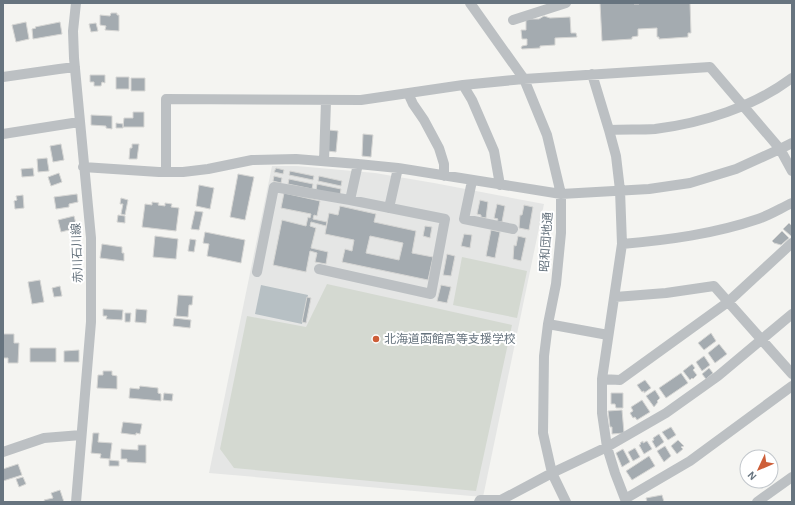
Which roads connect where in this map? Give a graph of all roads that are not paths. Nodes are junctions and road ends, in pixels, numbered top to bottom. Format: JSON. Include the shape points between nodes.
{"nodes":[{"id":1,"x":76,"y":3,"type":"edge"},
{"id":2,"x":470,"y":3,"type":"edge"},
{"id":3,"x":566,"y":3,"type":"edge"},
{"id":4,"x":545,"y":6,"type":"edge"},
{"id":5,"x":513,"y":20,"type":"dead end"},
{"id":6,"x":74,"y":67,"type":"junction"},
{"id":7,"x":592,"y":74,"type":"junction"},
{"id":8,"x":3,"y":77,"type":"edge"},
{"id":9,"x":792,"y":78,"type":"edge"},
{"id":10,"x":524,"y":79,"type":"junction"},
{"id":11,"x":463,"y":85,"type":"junction"},
{"id":12,"x":408,"y":93,"type":"junction"},
{"id":13,"x":326,"y":101,"type":"junction"},
{"id":14,"x":743,"y":106,"type":"junction"},
{"id":15,"x":79,"y":122,"type":"junction"},
{"id":16,"x":609,"y":130,"type":"junction"},
{"id":17,"x":3,"y":134,"type":"edge"},
{"id":18,"x":792,"y":143,"type":"edge"},
{"id":19,"x":780,"y":149,"type":"junction"},
{"id":20,"x":324,"y":161,"type":"junction"},
{"id":21,"x":358,"y":164,"type":"junction"},
{"id":22,"x":83,"y":167,"type":"junction"},
{"id":23,"x":398,"y":168,"type":"junction"},
{"id":24,"x":792,"y":171,"type":"edge"},
{"id":25,"x":166,"y":172,"type":"junction"},
{"id":26,"x":444,"y":176,"type":"junction"},
{"id":27,"x":472,"y":181,"type":"junction"},
{"id":28,"x":500,"y":185,"type":"junction"},
{"id":29,"x":620,"y":190,"type":"junction"},
{"id":30,"x":561,"y":194,"type":"junction"},
{"id":31,"x":350,"y":200,"type":"junction"},
{"id":32,"x":792,"y":203,"type":"edge"},
{"id":33,"x":389,"y":208,"type":"junction"},
{"id":34,"x":513,"y":229,"type":"dead end"},
{"id":35,"x":622,"y":244,"type":"junction"},
{"id":36,"x":792,"y":244,"type":"edge"},
{"id":37,"x":319,"y":269,"type":"dead end"},
{"id":38,"x":257,"y":272,"type":"dead end"},
{"id":39,"x":615,"y":297,"type":"junction"},
{"id":40,"x":728,"y":302,"type":"junction"},
{"id":41,"x":792,"y":314,"type":"edge"},
{"id":42,"x":548,"y":324,"type":"junction"},
{"id":43,"x":608,"y":336,"type":"junction"},
{"id":44,"x":762,"y":340,"type":"junction"},
{"id":45,"x":792,"y":374,"type":"edge"},
{"id":46,"x":602,"y":379,"type":"junction"},
{"id":47,"x":792,"y":386,"type":"edge"},
{"id":48,"x":81,"y":435,"type":"junction"},
{"id":49,"x":607,"y":447,"type":"junction"},
{"id":50,"x":3,"y":452,"type":"edge"},
{"id":51,"x":552,"y":473,"type":"junction"},
{"id":52,"x":792,"y":477,"type":"edge"},
{"id":53,"x":501,"y":501,"type":"edge"},
{"id":54,"x":76,"y":502,"type":"edge"},
{"id":55,"x":479,"y":502,"type":"edge"},
{"id":56,"x":566,"y":502,"type":"edge"},
{"id":57,"x":757,"y":502,"type":"edge"}],
"edges":[{"from":1,"to":6,"type":"street","name":"赤川石川線","via":[[73,31]]},
{"from":2,"to":10,"type":"street","name":"昭和団地通"},
{"from":3,"to":4,"type":"street"},
{"from":4,"to":5,"type":"street"},
{"from":6,"to":8,"type":"street"},
{"from":6,"to":15,"type":"street","name":"赤川石川線"},
{"from":7,"to":10,"type":"street"},
{"from":7,"to":14,"type":"street","via":[[710,67]]},
{"from":7,"to":16,"type":"street"},
{"from":9,"to":14,"type":"street"},
{"from":10,"to":11,"type":"street"},
{"from":10,"to":30,"type":"street","name":"昭和団地通","via":[[547,135]]},
{"from":11,"to":12,"type":"street"},
{"from":11,"to":28,"type":"street","via":[[494,151]]},
{"from":12,"to":13,"type":"street","via":[[361,100]]},
{"from":12,"to":26,"type":"street","via":[[438,148],[444,164]]},
{"from":13,"to":20,"type":"street"},
{"from":13,"to":25,"type":"street","via":[[166,99]]},
{"from":14,"to":16,"type":"street","via":[[705,120],[655,129]]},
{"from":14,"to":19,"type":"street"},
{"from":15,"to":17,"type":"street"},
{"from":15,"to":22,"type":"street","name":"赤川石川線"},
{"from":16,"to":29,"type":"street","via":[[616,156]]},
{"from":18,"to":19,"type":"street"},
{"from":19,"to":24,"type":"street"},
{"from":19,"to":29,"type":"street","via":[[736,169],[690,183]]},
{"from":20,"to":21,"type":"street"},
{"from":20,"to":25,"type":"street","via":[[296,158],[252,160],[208,169]]},
{"from":21,"to":23,"type":"street"},
{"from":21,"to":31,"type":"street"},
{"from":22,"to":25,"type":"street"},
{"from":22,"to":48,"type":"street","name":"赤川石川線","via":[[91,238],[91,322]]},
{"from":23,"to":26,"type":"street"},
{"from":23,"to":33,"type":"street"},
{"from":26,"to":27,"type":"street"},
{"from":27,"to":28,"type":"street"},
{"from":27,"to":34,"type":"street","via":[[464,219]]},
{"from":28,"to":30,"type":"street"},
{"from":29,"to":30,"type":"street"},
{"from":29,"to":35,"type":"street"},
{"from":30,"to":42,"type":"street","name":"昭和団地通","via":[[561,241]]},
{"from":31,"to":33,"type":"street"},
{"from":31,"to":38,"type":"street","via":[[274,187]]},
{"from":32,"to":35,"type":"street","via":[[759,219],[712,232],[670,240]]},
{"from":33,"to":37,"type":"street","via":[[445,219],[431,294]]},
{"from":35,"to":39,"type":"street"},
{"from":36,"to":40,"type":"street"},
{"from":39,"to":40,"type":"street","via":[[714,286]]},
{"from":39,"to":43,"type":"street"},
{"from":40,"to":44,"type":"street"},
{"from":40,"to":46,"type":"street","via":[[620,380]]},
{"from":41,"to":44,"type":"street"},
{"from":42,"to":43,"type":"street"},
{"from":42,"to":51,"type":"street","name":"昭和団地通","via":[[544,356],[543,433]]},
{"from":43,"to":46,"type":"street"},
{"from":44,"to":45,"type":"street"},
{"from":44,"to":49,"type":"street","via":[[718,376],[666,413]]},
{"from":46,"to":49,"type":"street","via":[[602,413]]},
{"from":47,"to":49,"type":"street","via":[[690,461],[625,499]]},
{"from":48,"to":50,"type":"street","via":[[44,438]]},
{"from":48,"to":54,"type":"street","name":"赤川石川線"},
{"from":49,"to":51,"type":"street"},
{"from":51,"to":53,"type":"street"},
{"from":51,"to":56,"type":"street","name":"昭和団地通"},
{"from":52,"to":57,"type":"street"},
{"from":53,"to":55,"type":"street"}]}
